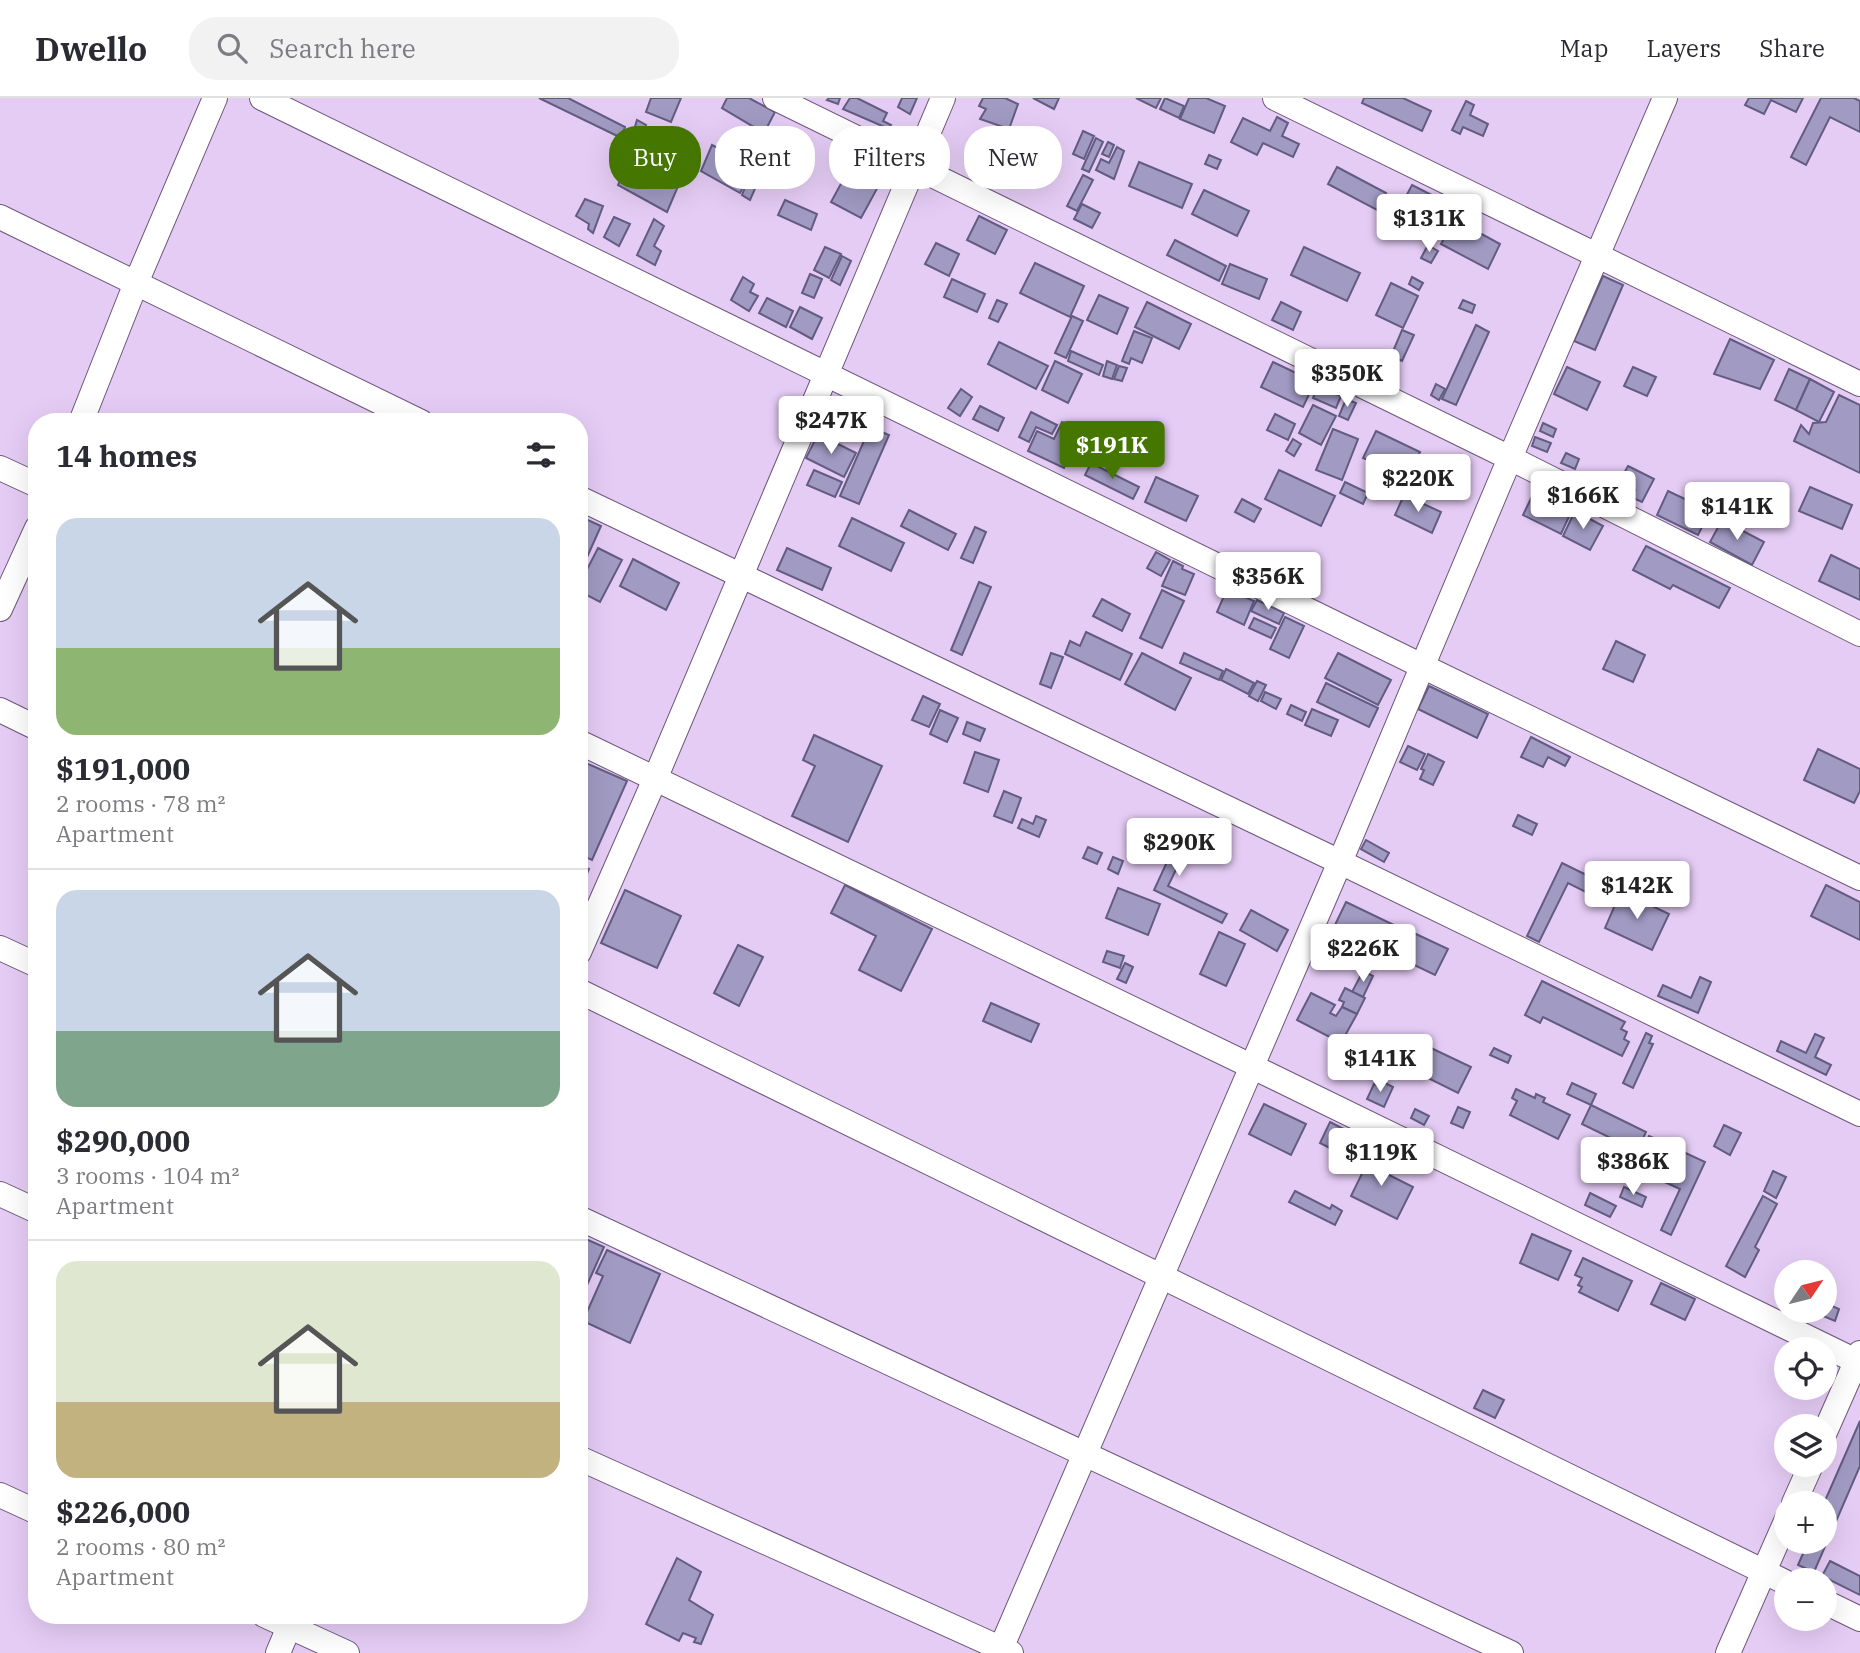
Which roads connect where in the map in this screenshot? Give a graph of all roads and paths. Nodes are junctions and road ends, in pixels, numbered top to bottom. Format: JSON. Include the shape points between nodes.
{"nodes":[{"id":1,"x":215,"y":98,"type":"edge"},
{"id":2,"x":262,"y":98,"type":"edge"},
{"id":3,"x":775,"y":98,"type":"edge"},
{"id":4,"x":943,"y":98,"type":"edge"},
{"id":5,"x":1275,"y":98,"type":"edge"},
{"id":6,"x":1665,"y":98,"type":"edge"},
{"id":7,"x":833,"y":126,"type":"edge"},
{"id":8,"x":931,"y":126,"type":"edge"},
{"id":9,"x":950,"y":183,"type":"edge"},
{"id":10,"x":905,"y":189,"type":"edge"},
{"id":11,"x":0,"y":218,"type":"edge"},
{"id":12,"x":1597,"y":256,"type":"junction"},
{"id":13,"x":136,"y":284,"type":"junction"},
{"id":14,"x":827,"y":373,"type":"junction"},
{"id":15,"x":1860,"y":384,"type":"edge"},
{"id":16,"x":85,"y":413,"type":"edge"},
{"id":17,"x":402,"y":413,"type":"edge"},
{"id":18,"x":1510,"y":458,"type":"junction"},
{"id":19,"x":0,"y":468,"type":"edge"},
{"id":20,"x":28,"y":481,"type":"edge"},
{"id":21,"x":588,"y":502,"type":"edge"},
{"id":22,"x":28,"y":548,"type":"edge"},
{"id":23,"x":741,"y":577,"type":"junction"},
{"id":24,"x":0,"y":609,"type":"edge"},
{"id":25,"x":1860,"y":634,"type":"edge"},
{"id":26,"x":1422,"y":667,"type":"junction"},
{"id":27,"x":0,"y":710,"type":"edge"},
{"id":28,"x":28,"y":723,"type":"edge"},
{"id":29,"x":588,"y":747,"type":"edge"},
{"id":30,"x":655,"y":779,"type":"junction"},
{"id":31,"x":1340,"y":862,"type":"junction"},
{"id":32,"x":1860,"y":878,"type":"edge"},
{"id":33,"x":588,"y":932,"type":"edge"},
{"id":34,"x":0,"y":948,"type":"edge"},
{"id":35,"x":28,"y":961,"type":"edge"},
{"id":36,"x":588,"y":995,"type":"edge"},
{"id":37,"x":1251,"y":1066,"type":"junction"},
{"id":38,"x":1860,"y":1114,"type":"edge"},
{"id":39,"x":0,"y":1194,"type":"edge"},
{"id":40,"x":28,"y":1207,"type":"edge"},
{"id":41,"x":588,"y":1222,"type":"edge"},
{"id":42,"x":1161,"y":1277,"type":"junction"},
{"id":43,"x":1859,"y":1359,"type":"edge"},
{"id":44,"x":1833,"y":1414,"type":"edge"},
{"id":45,"x":1085,"y":1454,"type":"junction"},
{"id":46,"x":588,"y":1462,"type":"edge"},
{"id":47,"x":0,"y":1495,"type":"edge"},
{"id":48,"x":28,"y":1508,"type":"edge"},
{"id":49,"x":1774,"y":1548,"type":"edge"},
{"id":50,"x":1764,"y":1571,"type":"junction"},
{"id":51,"x":1774,"y":1576,"type":"edge"},
{"id":52,"x":1837,"y":1608,"type":"edge"},
{"id":53,"x":1860,"y":1619,"type":"edge"},
{"id":54,"x":290,"y":1624,"type":"edge"},
{"id":55,"x":296,"y":1624,"type":"edge"},
{"id":56,"x":1004,"y":1652,"type":"edge"},
{"id":57,"x":278,"y":1653,"type":"edge"},
{"id":58,"x":346,"y":1653,"type":"edge"},
{"id":59,"x":1511,"y":1653,"type":"edge"},
{"id":60,"x":1728,"y":1653,"type":"edge"}],
"edges":[{"from":1,"to":13,"type":"street"},
{"from":2,"to":14,"type":"street"},
{"from":3,"to":7,"type":"street"},
{"from":4,"to":8,"type":"street"},
{"from":5,"to":12,"type":"street"},
{"from":6,"to":12,"type":"street"},
{"from":9,"to":18,"type":"street"},
{"from":10,"to":14,"type":"street"},
{"from":11,"to":13,"type":"street"},
{"from":12,"to":15,"type":"street"},
{"from":12,"to":18,"type":"street"},
{"from":13,"to":16,"type":"street"},
{"from":13,"to":17,"type":"street"},
{"from":14,"to":23,"type":"street"},
{"from":14,"to":26,"type":"street"},
{"from":18,"to":25,"type":"street"},
{"from":18,"to":26,"type":"street"},
{"from":19,"to":20,"type":"street"},
{"from":21,"to":23,"type":"street"},
{"from":22,"to":24,"type":"street"},
{"from":23,"to":30,"type":"street"},
{"from":23,"to":31,"type":"street"},
{"from":26,"to":31,"type":"street"},
{"from":26,"to":32,"type":"street"},
{"from":27,"to":28,"type":"street"},
{"from":29,"to":30,"type":"street"},
{"from":30,"to":33,"type":"street"},
{"from":30,"to":37,"type":"street"},
{"from":31,"to":37,"type":"street"},
{"from":31,"to":38,"type":"street"},
{"from":34,"to":35,"type":"street"},
{"from":36,"to":42,"type":"street"},
{"from":37,"to":42,"type":"street"},
{"from":37,"to":43,"type":"street"},
{"from":39,"to":40,"type":"street"},
{"from":41,"to":45,"type":"street"},
{"from":42,"to":45,"type":"street"},
{"from":42,"to":50,"type":"street"},
{"from":43,"to":44,"type":"street"},
{"from":45,"to":56,"type":"street"},
{"from":45,"to":59,"type":"street"},
{"from":46,"to":56,"type":"street"},
{"from":47,"to":48,"type":"street"},
{"from":49,"to":50,"type":"street"},
{"from":50,"to":51,"type":"street"},
{"from":50,"to":60,"type":"street"},
{"from":52,"to":53,"type":"street"},
{"from":54,"to":57,"type":"street"},
{"from":55,"to":58,"type":"street"}]}
